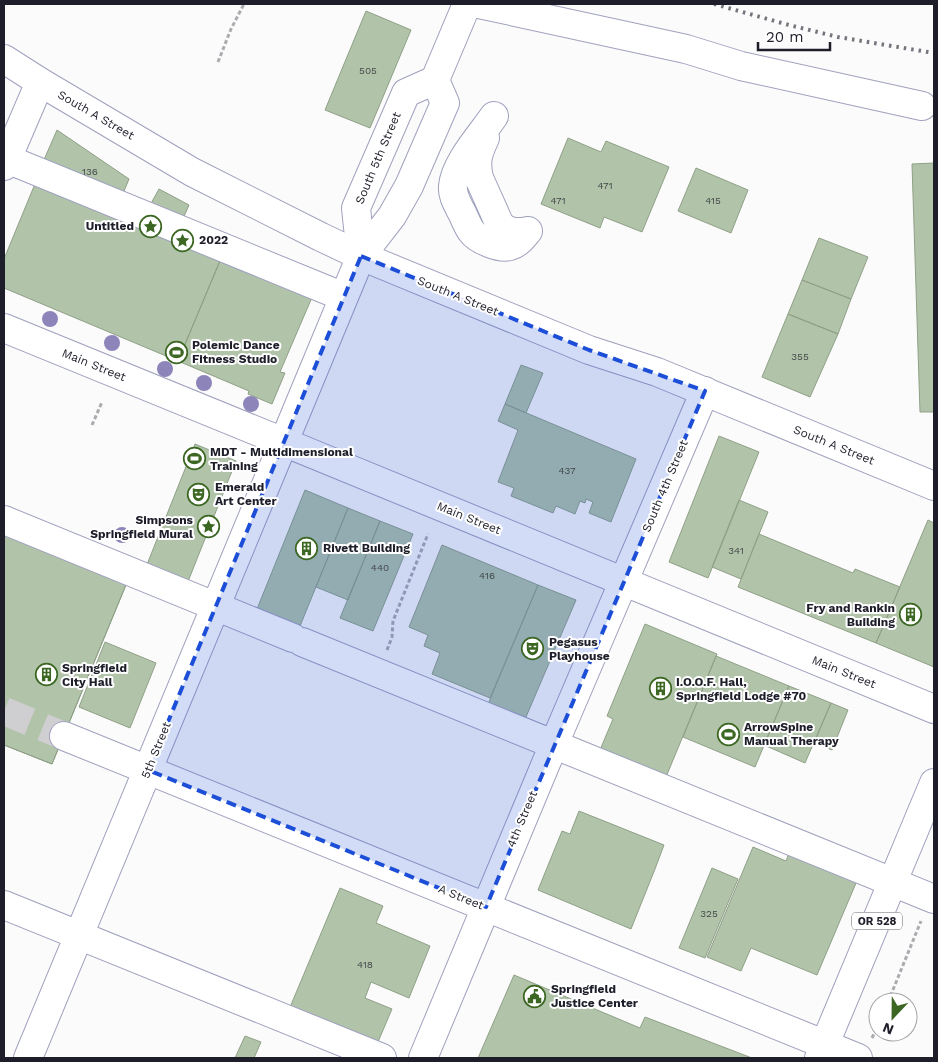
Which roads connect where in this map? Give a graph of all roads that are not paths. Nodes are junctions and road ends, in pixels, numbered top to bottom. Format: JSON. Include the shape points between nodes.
{"nodes":[{"id":1,"x":467,"y":4,"type":"edge"},
{"id":2,"x":479,"y":4,"type":"edge"},
{"id":3,"x":4,"y":59,"type":"edge"},
{"id":4,"x":435,"y":80,"type":"junction"},
{"id":5,"x":40,"y":82,"type":"junction"},
{"id":6,"x":922,"y":106,"type":"dead end"},
{"id":7,"x":7,"y":149,"type":"edge"},
{"id":8,"x":361,"y":256,"type":"junction"},
{"id":9,"x":344,"y":297,"type":"junction"},
{"id":10,"x":4,"y":328,"type":"edge"},
{"id":11,"x":705,"y":391,"type":"junction"},
{"id":12,"x":283,"y":442,"type":"junction"},
{"id":13,"x":934,"y":486,"type":"edge"},
{"id":14,"x":4,"y":520,"type":"edge"},
{"id":15,"x":625,"y":581,"type":"junction"},
{"id":16,"x":215,"y":607,"type":"junction"},
{"id":17,"x":934,"y":709,"type":"edge"},
{"id":18,"x":64,"y":736,"type":"tunnel mouth"},
{"id":19,"x":554,"y":744,"type":"junction"},
{"id":20,"x":148,"y":770,"type":"junction"},
{"id":21,"x":934,"y":783,"type":"edge"},
{"id":22,"x":893,"y":883,"type":"junction"},
{"id":23,"x":933,"y":899,"type":"edge"},
{"id":24,"x":4,"y":905,"type":"edge"},
{"id":25,"x":486,"y":907,"type":"junction"},
{"id":26,"x":79,"y":936,"type":"junction"},
{"id":27,"x":822,"y":1052,"type":"edge"},
{"id":28,"x":28,"y":1058,"type":"edge"},
{"id":29,"x":382,"y":1058,"type":"edge"},
{"id":30,"x":423,"y":1058,"type":"edge"},
{"id":31,"x":858,"y":1058,"type":"edge"}],
"edges":[{"from":1,"to":4,"type":"street"},
{"from":2,"to":6,"type":"street","via":[[686,49],[741,66]]},
{"from":3,"to":5,"type":"street","name":"South A Street"},
{"from":4,"to":8,"type":"street","name":"South 5th Street","via":[[445,103],[405,194]]},
{"from":4,"to":8,"type":"street","name":"South 5th Street","via":[[406,93],[356,208]]},
{"from":5,"to":7,"type":"street"},
{"from":5,"to":8,"type":"street","name":"South A Street","via":[[192,172]]},
{"from":7,"to":9,"type":"street"},
{"from":8,"to":9,"type":"street","name":"South 5th Street"},
{"from":8,"to":11,"type":"street","name":"South A Street","via":[[588,350]]},
{"from":9,"to":12,"type":"street","name":"South 5th Street"},
{"from":10,"to":12,"type":"street","name":"Main Street"},
{"from":11,"to":13,"type":"street","name":"South A Street"},
{"from":11,"to":15,"type":"street","name":"South 4th Street"},
{"from":12,"to":15,"type":"street","name":"Main Street"},
{"from":12,"to":16,"type":"street","name":"5th Street"},
{"from":14,"to":16,"type":"street"},
{"from":15,"to":17,"type":"street","name":"Main Street"},
{"from":15,"to":19,"type":"street","name":"4th Street"},
{"from":16,"to":19,"type":"street"},
{"from":16,"to":20,"type":"street","name":"5th Street"},
{"from":18,"to":20,"type":"street","name":"A Street"},
{"from":19,"to":22,"type":"street"},
{"from":19,"to":25,"type":"street","name":"4th Street"},
{"from":20,"to":25,"type":"street","name":"A Street"},
{"from":20,"to":26,"type":"street","name":"5th Street"},
{"from":21,"to":22,"type":"street","number":"OR 528"},
{"from":22,"to":23,"type":"street"},
{"from":22,"to":27,"type":"street","number":"OR 528"},
{"from":24,"to":26,"type":"street"},
{"from":25,"to":27,"type":"street","name":"A Street"},
{"from":25,"to":30,"type":"street","name":"4th Street"},
{"from":26,"to":28,"type":"street","name":"5th Street"},
{"from":26,"to":29,"type":"street"},
{"from":27,"to":31,"type":"street","name":"A Street"}]}
